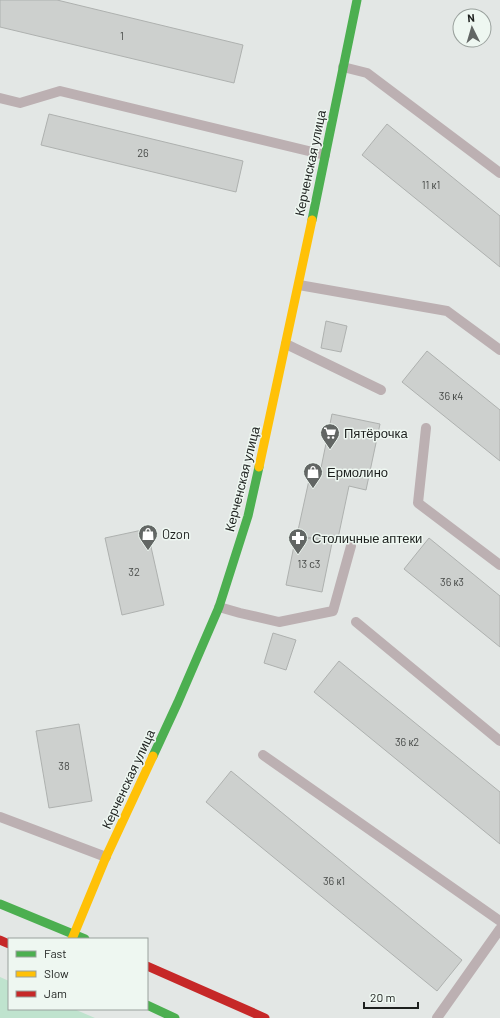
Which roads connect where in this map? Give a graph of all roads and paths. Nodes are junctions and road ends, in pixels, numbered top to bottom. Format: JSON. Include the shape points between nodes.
{"nodes":[{"id":1,"x":356,"y":0,"type":"edge"},
{"id":2,"x":343,"y":67,"type":"junction"},
{"id":3,"x":0,"y":98,"type":"edge"},
{"id":4,"x":325,"y":155,"type":"junction"},
{"id":5,"x":500,"y":173,"type":"edge"},
{"id":6,"x":298,"y":285,"type":"junction"},
{"id":7,"x":286,"y":344,"type":"junction"},
{"id":8,"x":500,"y":350,"type":"edge"},
{"id":9,"x":381,"y":390,"type":"dead end"},
{"id":10,"x":426,"y":428,"type":"dead end"},
{"id":11,"x":351,"y":546,"type":"dead end"},
{"id":12,"x":500,"y":565,"type":"edge"},
{"id":13,"x":220,"y":607,"type":"junction"},
{"id":14,"x":356,"y":622,"type":"dead end"},
{"id":15,"x":500,"y":741,"type":"edge"},
{"id":16,"x":264,"y":755,"type":"dead end"},
{"id":17,"x":0,"y":817,"type":"edge"},
{"id":18,"x":106,"y":857,"type":"junction"},
{"id":19,"x":0,"y":904,"type":"edge"},
{"id":20,"x":500,"y":921,"type":"edge"},
{"id":21,"x":500,"y":928,"type":"edge"},
{"id":22,"x":73,"y":937,"type":"edge"},
{"id":23,"x":148,"y":966,"type":"edge"},
{"id":24,"x":148,"y":1005,"type":"edge"},
{"id":25,"x":175,"y":1018,"type":"edge"},
{"id":26,"x":266,"y":1018,"type":"edge"},
{"id":27,"x":437,"y":1018,"type":"edge"}],
"edges":[{"from":1,"to":2,"type":"street","name":"Керченская улица"},
{"from":2,"to":4,"type":"street","name":"Керченская улица"},
{"from":2,"to":5,"type":"lane","via":[[367,72]]},
{"from":3,"to":4,"type":"lane","via":[[20,103],[60,91]]},
{"from":4,"to":6,"type":"street","name":"Керченская улица"},
{"from":6,"to":7,"type":"street","name":"Керченская улица"},
{"from":6,"to":8,"type":"lane","via":[[447,311]]},
{"from":7,"to":9,"type":"lane"},
{"from":7,"to":13,"type":"street","name":"Керченская улица","via":[[248,516]]},
{"from":10,"to":12,"type":"lane","via":[[418,503]]},
{"from":11,"to":13,"type":"lane","via":[[333,611],[279,622]]},
{"from":13,"to":18,"type":"street","name":"Керченская улица"},
{"from":14,"to":15,"type":"lane"},
{"from":16,"to":20,"type":"lane"},
{"from":17,"to":18,"type":"lane"},
{"from":18,"to":22,"type":"street","name":"Керченская улица"},
{"from":19,"to":22,"type":"street"},
{"from":21,"to":27,"type":"lane"},
{"from":23,"to":26,"type":"street"},
{"from":24,"to":25,"type":"street"}]}
